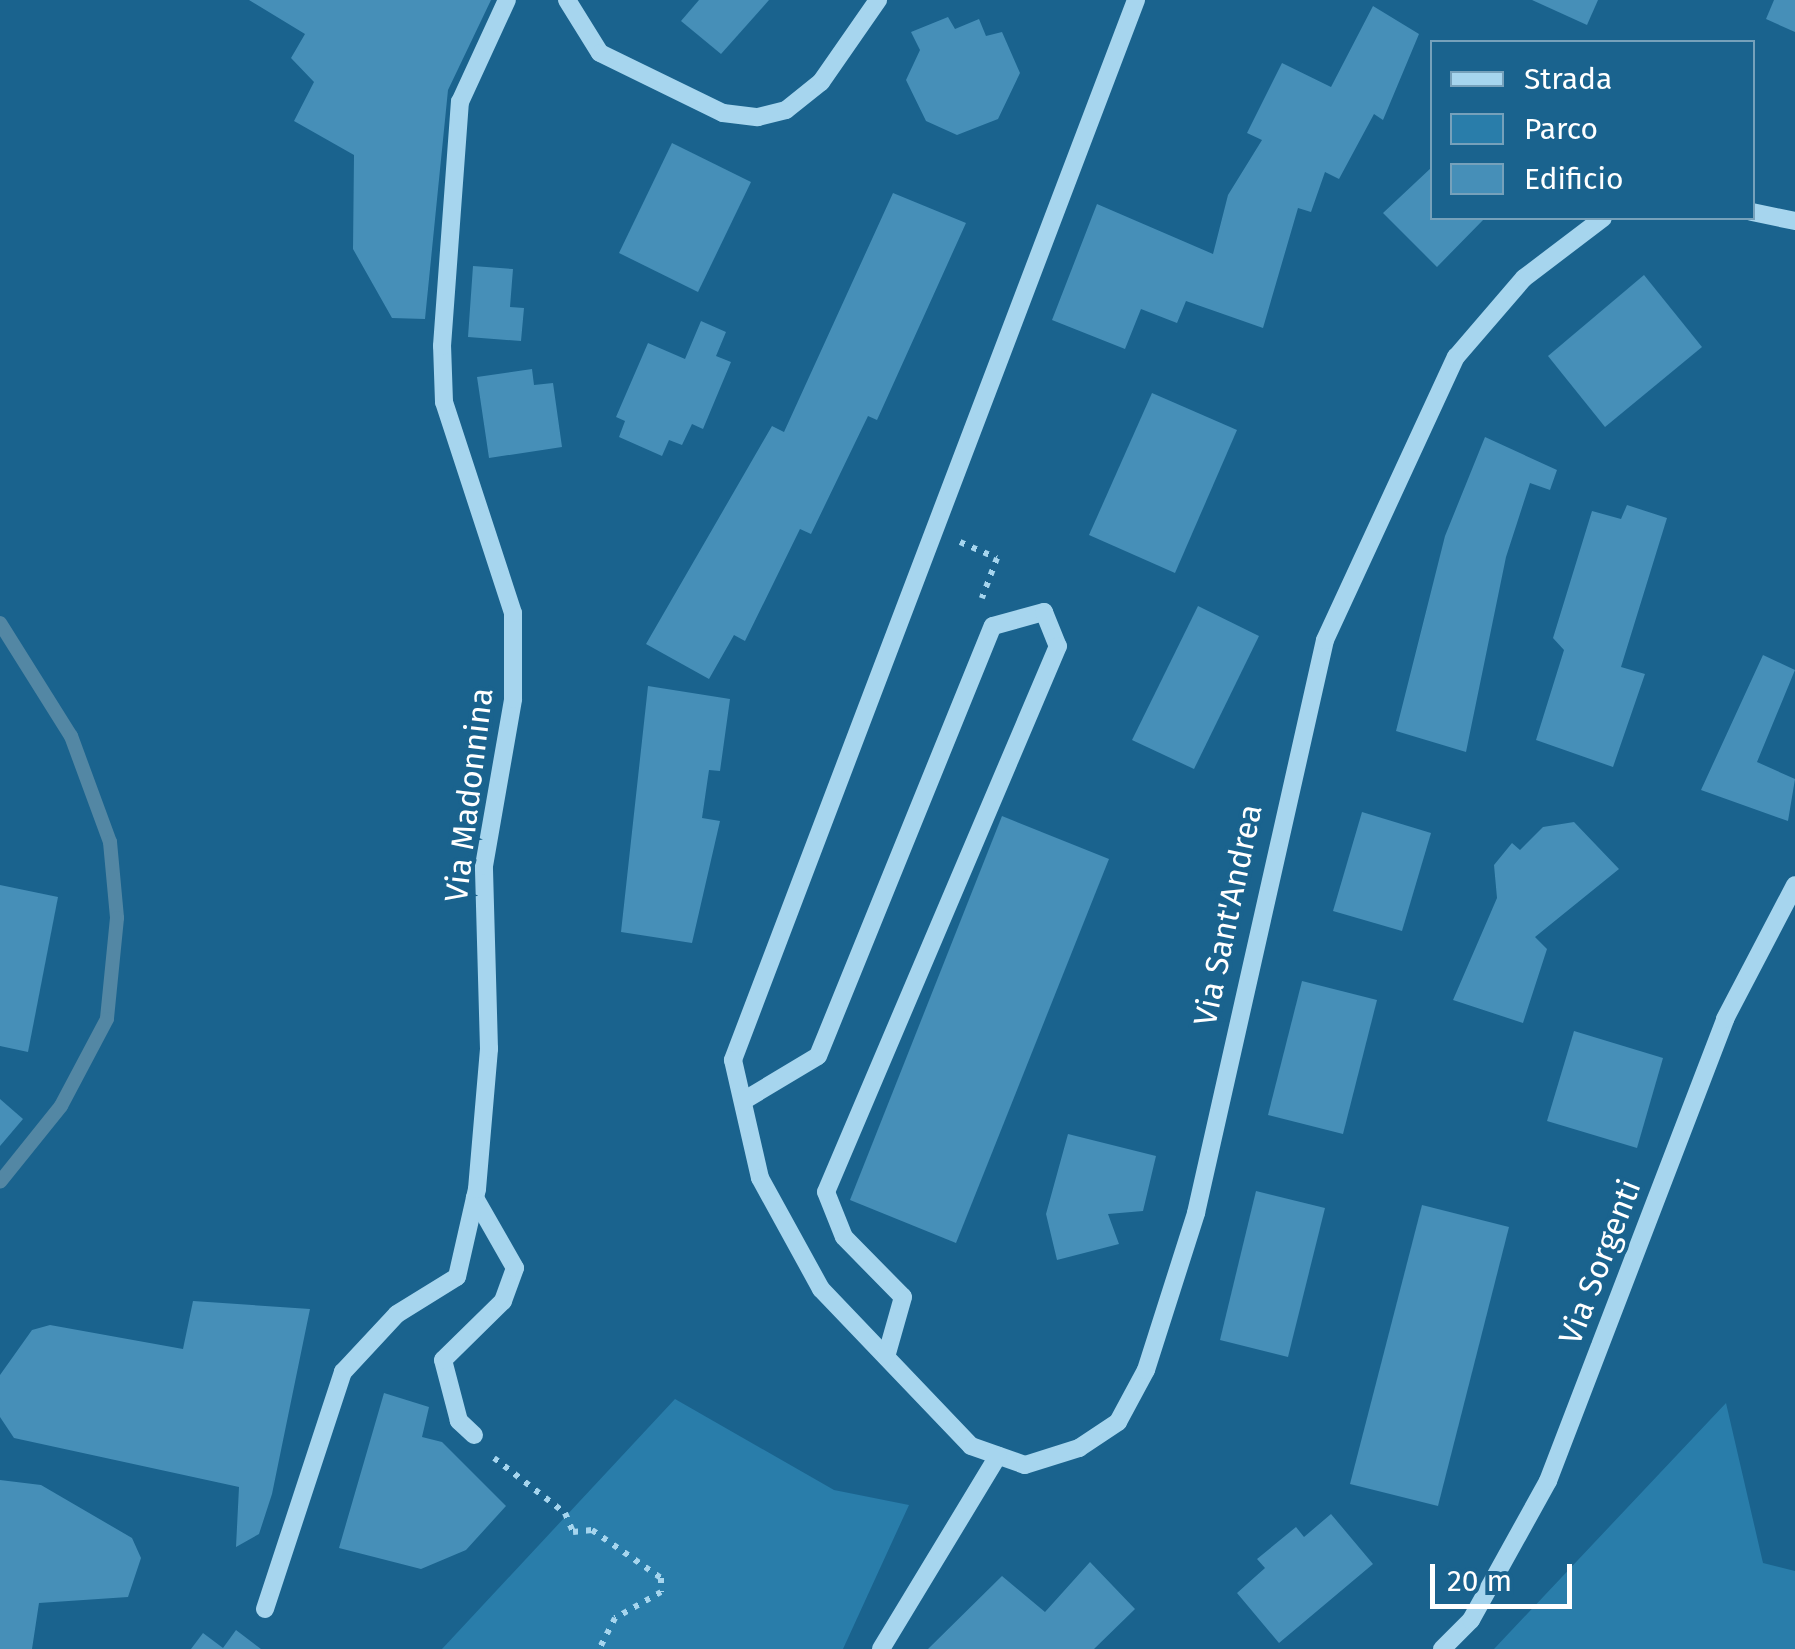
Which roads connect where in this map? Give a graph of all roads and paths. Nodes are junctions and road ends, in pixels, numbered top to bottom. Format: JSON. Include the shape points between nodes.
{"nodes":[{"id":1,"x":507,"y":0,"type":"edge"},
{"id":2,"x":566,"y":0,"type":"edge"},
{"id":3,"x":878,"y":0,"type":"edge"},
{"id":4,"x":1136,"y":0,"type":"edge"},
{"id":5,"x":1755,"y":213,"type":"edge"},
{"id":6,"x":1600,"y":220,"type":"edge"},
{"id":7,"x":1795,"y":220,"type":"edge"},
{"id":8,"x":933,"y":530,"type":"junction"},
{"id":9,"x":993,"y":626,"type":"junction"},
{"id":10,"x":1795,"y":885,"type":"edge"},
{"id":11,"x":743,"y":1101,"type":"junction"},
{"id":12,"x":475,"y":1198,"type":"junction"},
{"id":13,"x":886,"y":1357,"type":"junction"},
{"id":14,"x":474,"y":1435,"type":"joint"},
{"id":15,"x":998,"y":1456,"type":"junction"},
{"id":16,"x":265,"y":1609,"type":"dead end"},
{"id":17,"x":598,"y":1649,"type":"edge"},
{"id":18,"x":881,"y":1649,"type":"edge"},
{"id":19,"x":1442,"y":1649,"type":"edge"}],
"edges":[{"from":1,"to":12,"type":"street","name":"Via Madonnina","via":[[460,102],[442,346],[444,402],[513,613],[513,699],[484,866],[489,1048]]},
{"from":2,"to":3,"type":"street","via":[[600,53],[723,113],[758,117],[786,110],[822,82]]},
{"from":4,"to":8,"type":"street","name":"Via Sant'Andrea"},
{"from":5,"to":7,"type":"street"},
{"from":6,"to":15,"type":"street","name":"Via Sant'Andrea","via":[[1524,278],[1456,356],[1326,640],[1196,1213],[1146,1370],[1118,1422],[1079,1448],[1025,1465]]},
{"from":8,"to":9,"type":"path","via":[[997,558],[974,617]]},
{"from":8,"to":11,"type":"street","name":"Via Sant'Andrea","via":[[733,1060]]},
{"from":9,"to":11,"type":"street","via":[[818,1056]]},
{"from":9,"to":13,"type":"street","via":[[1044,612],[1058,646],[826,1192],[844,1238],[903,1297]]},
{"from":10,"to":19,"type":"street","name":"Via Sorgenti","via":[[1725,1019],[1548,1481],[1471,1620]]},
{"from":11,"to":13,"type":"street","name":"Via Sant'Andrea","via":[[760,1178],[821,1289]]},
{"from":12,"to":14,"type":"street","via":[[515,1268],[503,1301],[443,1360],[459,1421]]},
{"from":12,"to":16,"type":"street","name":"Via Madonnina","via":[[457,1277],[398,1314],[344,1372]]},
{"from":13,"to":15,"type":"street","name":"Via Sant'Andrea","via":[[971,1446]]},
{"from":14,"to":17,"type":"path","via":[[565,1513],[572,1532],[592,1530],[662,1578],[661,1592],[630,1602]]},
{"from":15,"to":18,"type":"street"}]}
